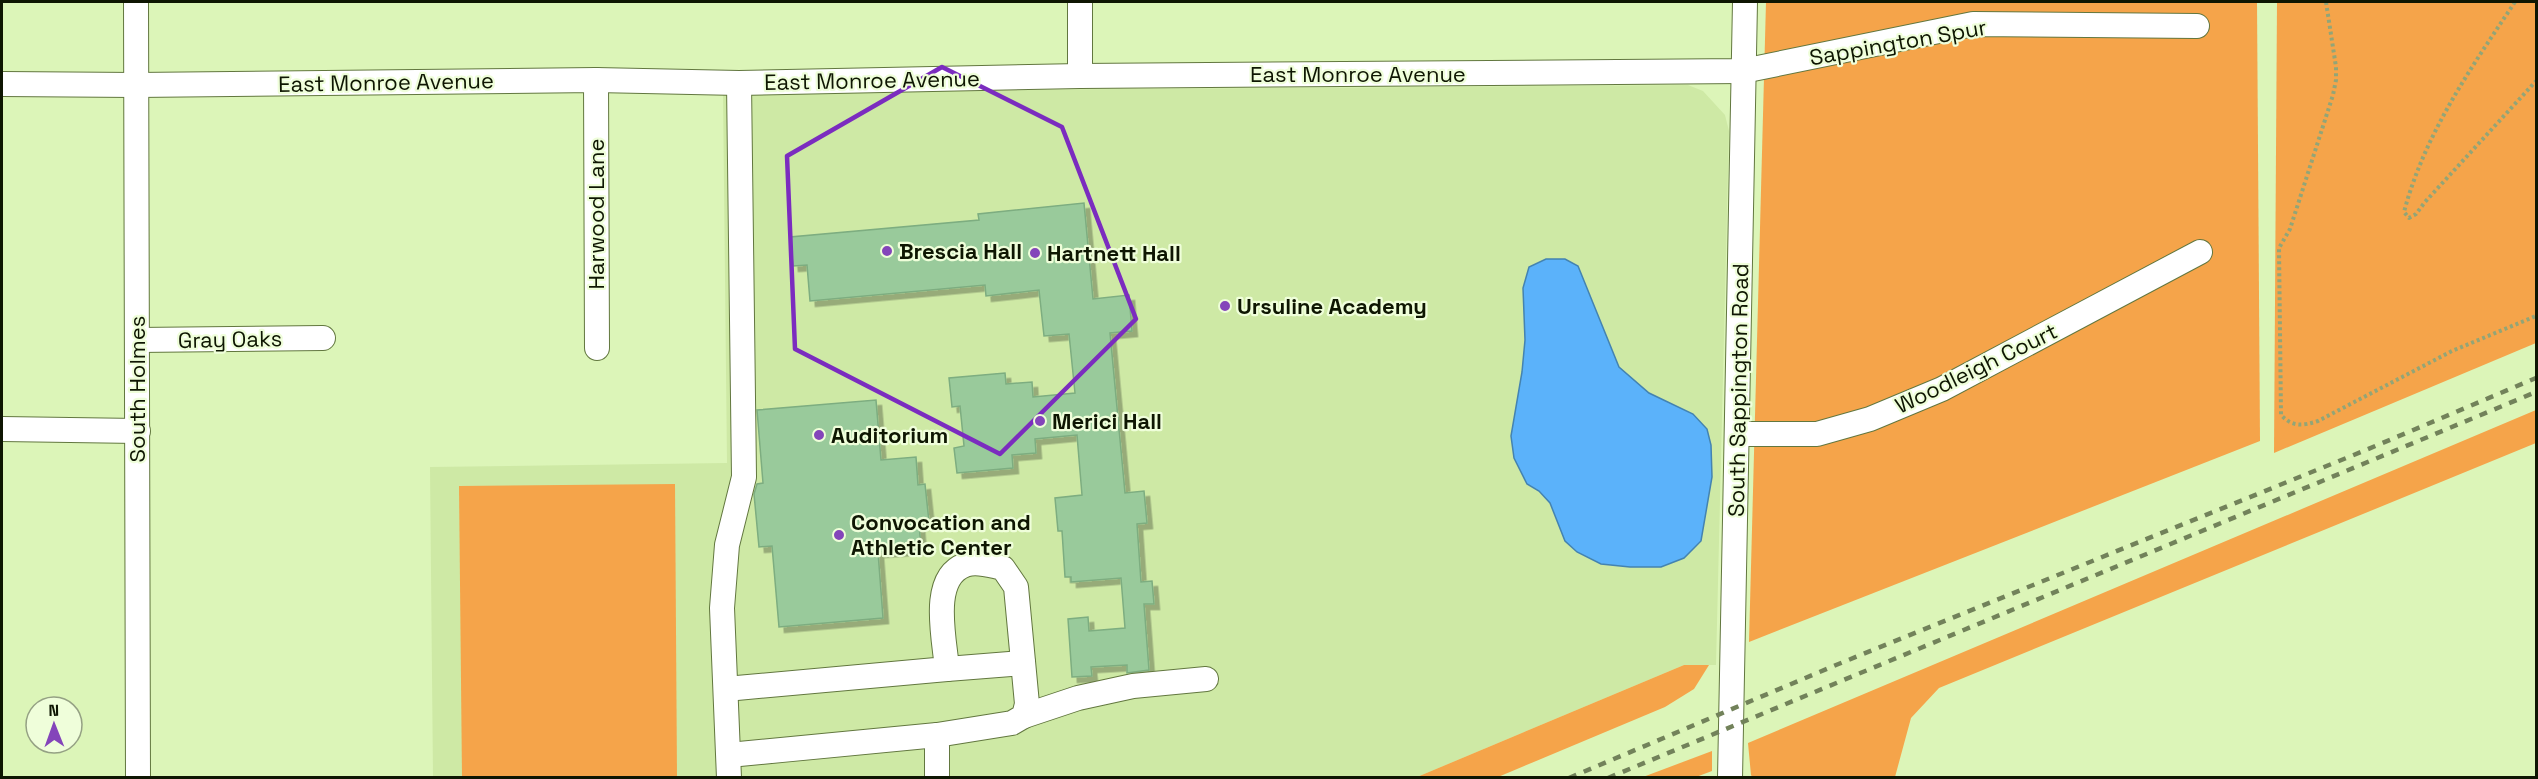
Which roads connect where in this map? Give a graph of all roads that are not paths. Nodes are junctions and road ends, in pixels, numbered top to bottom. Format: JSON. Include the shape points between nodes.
{"nodes":[{"id":1,"x":136,"y":2,"type":"edge"},
{"id":2,"x":1080,"y":2,"type":"edge"},
{"id":3,"x":1744,"y":2,"type":"edge"},
{"id":4,"x":2197,"y":26,"type":"dead end"},
{"id":5,"x":1743,"y":71,"type":"junction"},
{"id":6,"x":1080,"y":76,"type":"junction"},
{"id":7,"x":596,"y":80,"type":"junction"},
{"id":8,"x":739,"y":83,"type":"junction"},
{"id":9,"x":2,"y":84,"type":"edge"},
{"id":10,"x":136,"y":85,"type":"junction"},
{"id":11,"x":2200,"y":252,"type":"dead end"},
{"id":12,"x":323,"y":338,"type":"dead end"},
{"id":13,"x":137,"y":340,"type":"junction"},
{"id":14,"x":597,"y":348,"type":"dead end"},
{"id":15,"x":2,"y":429,"type":"edge"},
{"id":16,"x":138,"y":431,"type":"junction"},
{"id":17,"x":1737,"y":434,"type":"junction"},
{"id":18,"x":1023,"y":663,"type":"junction"},
{"id":19,"x":947,"y":669,"type":"junction"},
{"id":20,"x":1206,"y":679,"type":"dead end"},
{"id":21,"x":726,"y":689,"type":"junction"},
{"id":22,"x":1024,"y":716,"type":"junction"},
{"id":23,"x":937,"y":735,"type":"junction"},
{"id":24,"x":729,"y":766,"type":"edge"},
{"id":25,"x":138,"y":777,"type":"edge"},
{"id":26,"x":937,"y":777,"type":"edge"},
{"id":27,"x":1730,"y":777,"type":"edge"}],
"edges":[{"from":1,"to":10,"type":"street","name":"South Holmes"},
{"from":2,"to":6,"type":"street"},
{"from":3,"to":5,"type":"street","name":"South Sappington Road"},
{"from":4,"to":5,"type":"street","name":"Sappington Spur","via":[[1973,24]]},
{"from":5,"to":6,"type":"street","name":"East Monroe Avenue"},
{"from":5,"to":17,"type":"street","name":"South Sappington Road"},
{"from":6,"to":8,"type":"street","name":"East Monroe Avenue"},
{"from":7,"to":8,"type":"street","name":"East Monroe Avenue"},
{"from":7,"to":10,"type":"street","name":"East Monroe Avenue"},
{"from":7,"to":14,"type":"street","name":"Harwood Lane"},
{"from":8,"to":21,"type":"street","via":[[744,477],[726,556],[722,608]]},
{"from":9,"to":10,"type":"street","name":"East Monroe Avenue"},
{"from":10,"to":13,"type":"street","name":"South Holmes"},
{"from":11,"to":17,"type":"street","name":"Woodleigh Court","via":[[1942,389],[1870,419],[1817,434]]},
{"from":12,"to":13,"type":"street","name":"Gray Oaks"},
{"from":13,"to":16,"type":"street","name":"South Holmes"},
{"from":15,"to":16,"type":"street"},
{"from":16,"to":25,"type":"street","name":"South Holmes"},
{"from":17,"to":27,"type":"street","name":"South Sappington Road"},
{"from":18,"to":19,"type":"street"},
{"from":18,"to":19,"type":"street","via":[[1016,587],[1003,568],[973,564],[951,576],[944,589]]},
{"from":18,"to":22,"type":"street","via":[[1027,705]]},
{"from":19,"to":21,"type":"street"},
{"from":20,"to":22,"type":"street","via":[[1133,686],[1078,698]]},
{"from":21,"to":24,"type":"street"},
{"from":22,"to":23,"type":"street","via":[[1012,723]]},
{"from":23,"to":24,"type":"street"},
{"from":23,"to":26,"type":"street"}]}
